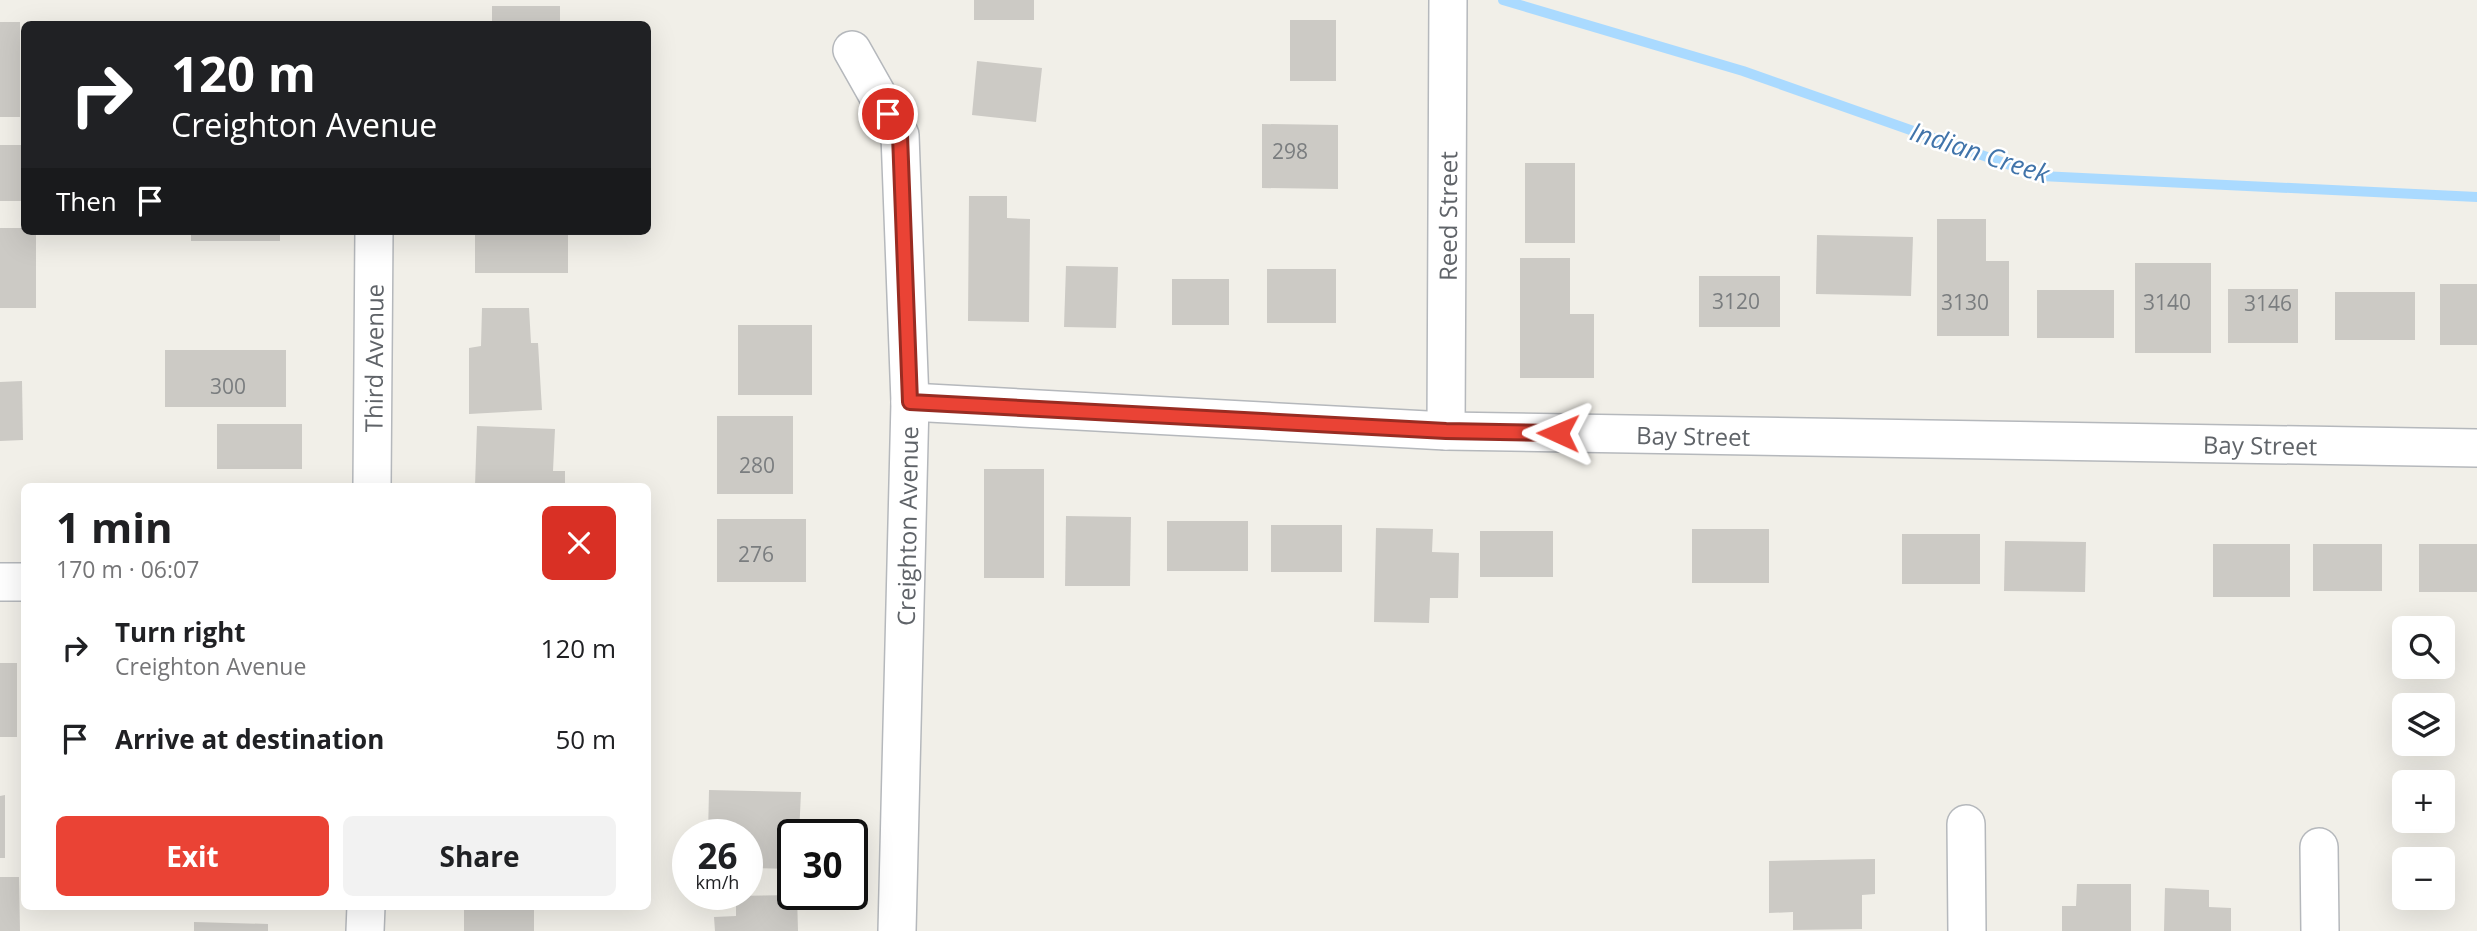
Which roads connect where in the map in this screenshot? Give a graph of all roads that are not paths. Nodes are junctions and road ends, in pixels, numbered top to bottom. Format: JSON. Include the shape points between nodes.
{"nodes":[{"id":1,"x":1448,"y":0,"type":"edge"},
{"id":2,"x":852,"y":50,"type":"dead end"},
{"id":3,"x":374,"y":235,"type":"edge"},
{"id":4,"x":910,"y":402,"type":"junction"},
{"id":5,"x":1446,"y":431,"type":"junction"},
{"id":6,"x":2477,"y":448,"type":"edge"},
{"id":7,"x":372,"y":483,"type":"edge"},
{"id":8,"x":0,"y":582,"type":"edge"},
{"id":9,"x":21,"y":582,"type":"edge"},
{"id":10,"x":1966,"y":824,"type":"dead end"},
{"id":11,"x":2319,"y":847,"type":"dead end"},
{"id":12,"x":366,"y":910,"type":"edge"},
{"id":13,"x":365,"y":931,"type":"edge"},
{"id":14,"x":897,"y":931,"type":"edge"},
{"id":15,"x":1967,"y":931,"type":"edge"},
{"id":16,"x":2320,"y":931,"type":"edge"}],
"edges":[{"from":1,"to":5,"type":"street","name":"Reed Street"},
{"from":2,"to":4,"type":"street","name":"Creighton Avenue","via":[[900,135]]},
{"from":3,"to":7,"type":"street","name":"Third Avenue"},
{"from":4,"to":5,"type":"street","name":"Bay Street"},
{"from":4,"to":14,"type":"street","name":"Creighton Avenue"},
{"from":5,"to":6,"type":"street","name":"Bay Street"},
{"from":8,"to":9,"type":"street"},
{"from":10,"to":15,"type":"street"},
{"from":11,"to":16,"type":"street"},
{"from":12,"to":13,"type":"street"}]}
